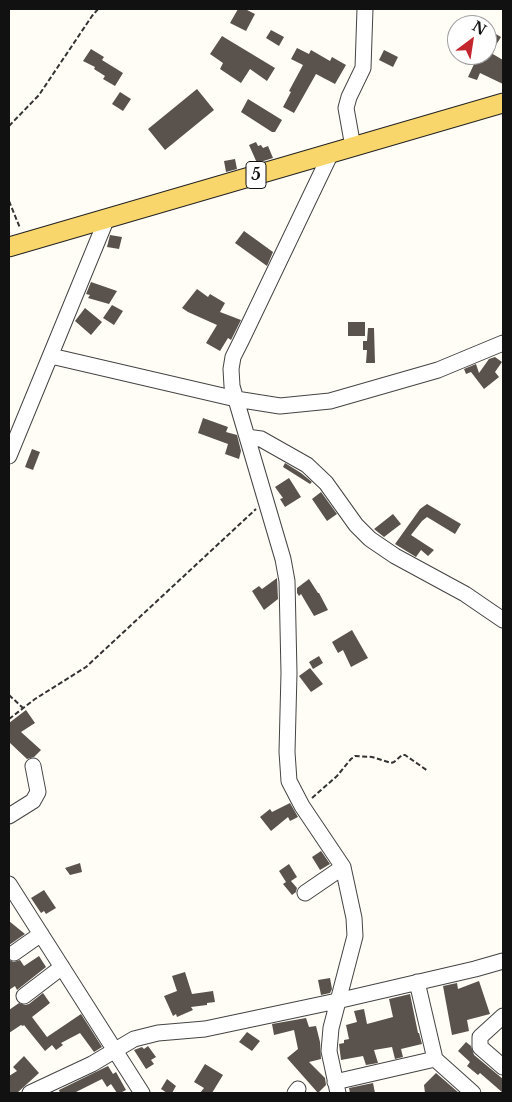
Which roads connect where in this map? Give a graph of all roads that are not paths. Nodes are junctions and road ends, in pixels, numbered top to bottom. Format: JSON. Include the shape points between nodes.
{"nodes":[{"id":1,"x":365,"y":9,"type":"edge"},
{"id":2,"x":503,"y":103,"type":"edge"},
{"id":3,"x":353,"y":147,"type":"junction"},
{"id":4,"x":331,"y":153,"type":"junction"},
{"id":5,"x":108,"y":218,"type":"junction"},
{"id":6,"x":17,"y":245,"type":"edge"},
{"id":7,"x":501,"y":348,"type":"edge"},
{"id":8,"x":50,"y":356,"type":"junction"},
{"id":9,"x":236,"y":399,"type":"junction"},
{"id":10,"x":13,"y":433,"type":"edge"},
{"id":11,"x":247,"y":437,"type":"junction"},
{"id":12,"x":9,"y":456,"type":"edge"},
{"id":13,"x":503,"y":620,"type":"edge"},
{"id":14,"x":33,"y":766,"type":"dead end"},
{"id":15,"x":9,"y":816,"type":"edge"},
{"id":16,"x":343,"y":867,"type":"junction"},
{"id":17,"x":9,"y":884,"type":"edge"},
{"id":18,"x":305,"y":893,"type":"dead end"},
{"id":19,"x":14,"y":904,"type":"edge"},
{"id":20,"x":41,"y":934,"type":"junction"},
{"id":21,"x":14,"y":953,"type":"dead end"},
{"id":22,"x":503,"y":961,"type":"edge"},
{"id":23,"x":62,"y":967,"type":"junction"},
{"id":24,"x":418,"y":982,"type":"junction"},
{"id":25,"x":24,"y":996,"type":"dead end"},
{"id":26,"x":337,"y":1001,"type":"junction"},
{"id":27,"x":503,"y":1016,"type":"edge"},
{"id":28,"x":114,"y":1050,"type":"junction"},
{"id":29,"x":435,"y":1059,"type":"junction"},
{"id":30,"x":503,"y":1067,"type":"edge"},
{"id":31,"x":337,"y":1088,"type":"edge"},
{"id":32,"x":30,"y":1093,"type":"edge"},
{"id":33,"x":142,"y":1093,"type":"edge"},
{"id":34,"x":472,"y":1093,"type":"edge"}],
"edges":[{"from":1,"to":3,"type":"street","via":[[363,68],[346,108]]},
{"from":2,"to":3,"type":"main road","number":"5"},
{"from":3,"to":4,"type":"main road","number":"5"},
{"from":4,"to":5,"type":"main road","number":"5"},
{"from":4,"to":9,"type":"street","via":[[234,357],[231,369]]},
{"from":5,"to":6,"type":"main road","number":"5"},
{"from":5,"to":8,"type":"street"},
{"from":7,"to":9,"type":"street","via":[[330,401],[280,406]]},
{"from":8,"to":9,"type":"street"},
{"from":8,"to":10,"type":"street"},
{"from":9,"to":11,"type":"street"},
{"from":10,"to":12,"type":"street"},
{"from":11,"to":13,"type":"street","via":[[262,438],[307,465],[326,483],[370,539]]},
{"from":11,"to":16,"type":"street","via":[[287,581],[289,781]]},
{"from":14,"to":15,"type":"street","via":[[38,792],[33,801]]},
{"from":16,"to":18,"type":"street"},
{"from":16,"to":26,"type":"street","via":[[355,936]]},
{"from":17,"to":19,"type":"street"},
{"from":19,"to":20,"type":"street"},
{"from":20,"to":21,"type":"street"},
{"from":20,"to":23,"type":"street"},
{"from":22,"to":24,"type":"street"},
{"from":23,"to":25,"type":"street"},
{"from":23,"to":28,"type":"street"},
{"from":24,"to":26,"type":"street"},
{"from":24,"to":29,"type":"street"},
{"from":26,"to":28,"type":"street","via":[[205,1028],[158,1033],[134,1039]]},
{"from":26,"to":31,"type":"street","via":[[330,1051]]},
{"from":27,"to":30,"type":"street","via":[[480,1037],[480,1047]]},
{"from":28,"to":32,"type":"street"},
{"from":28,"to":33,"type":"street"},
{"from":29,"to":31,"type":"street"},
{"from":29,"to":34,"type":"street"}]}
